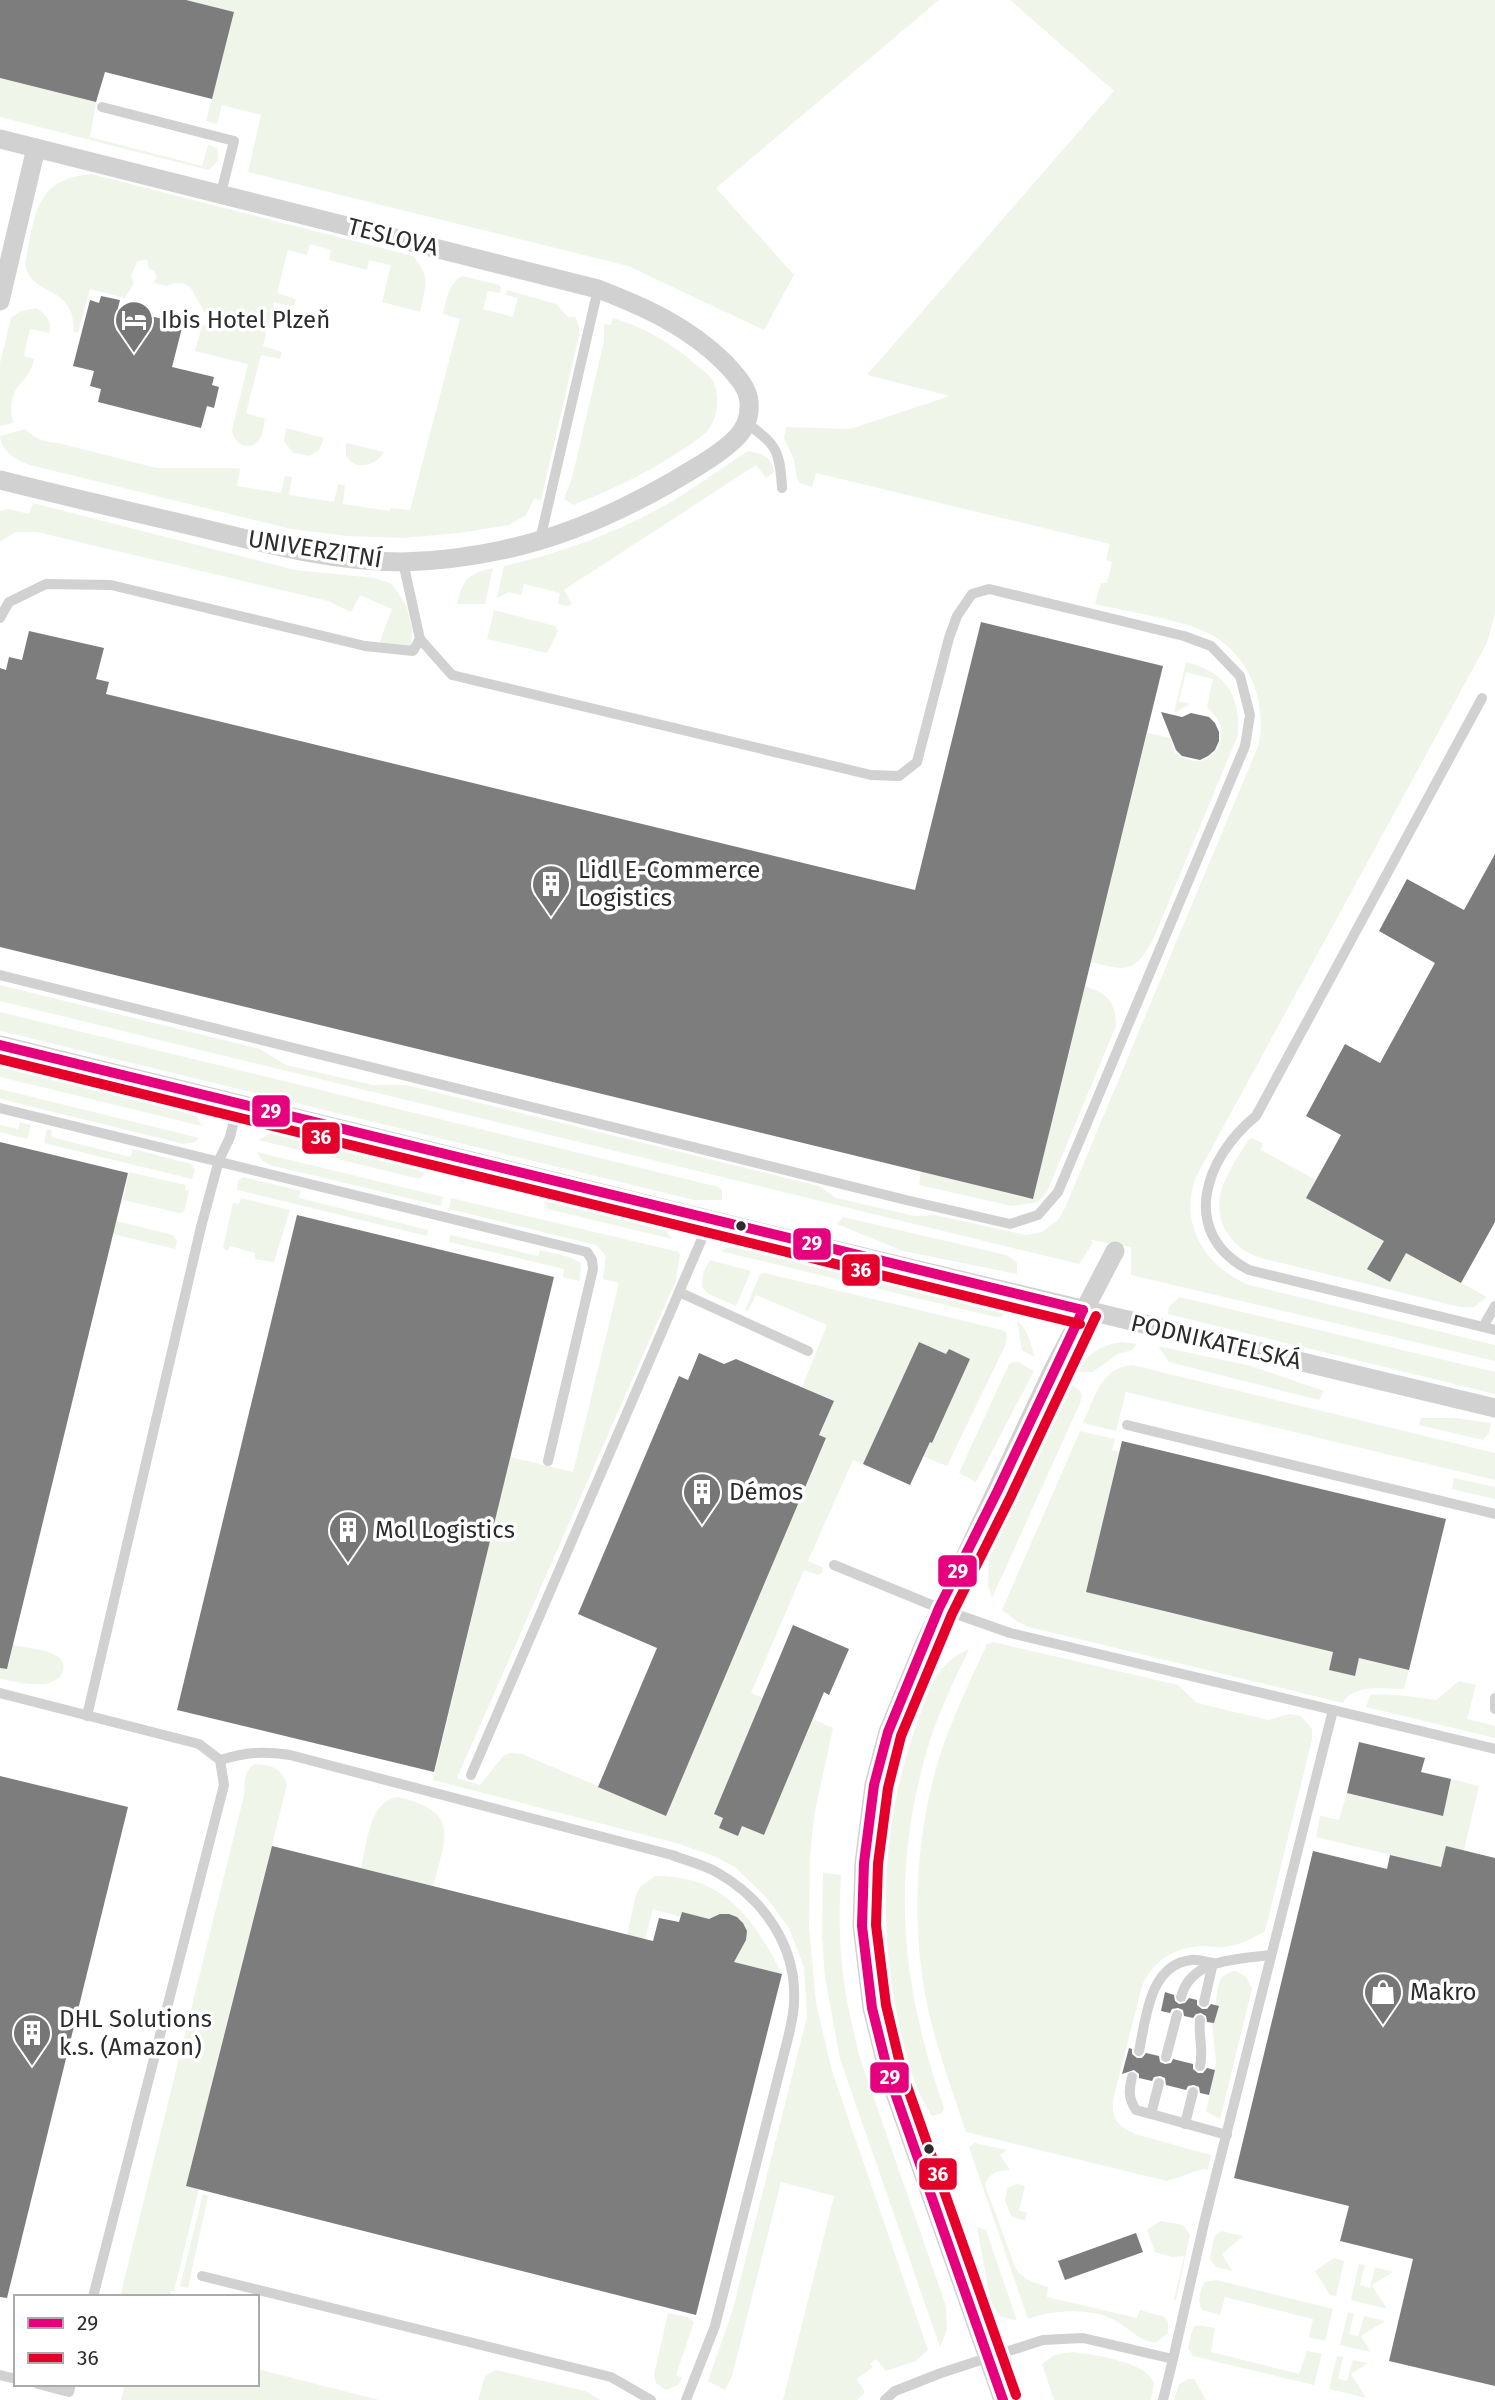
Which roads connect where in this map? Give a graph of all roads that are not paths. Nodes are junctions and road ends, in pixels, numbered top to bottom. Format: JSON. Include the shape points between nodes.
{"nodes":[{"id":1,"x":102,"y":107,"type":"dead end"},
{"id":2,"x":0,"y":139,"type":"edge"},
{"id":3,"x":36,"y":148,"type":"junction"},
{"id":4,"x":220,"y":193,"type":"junction"},
{"id":5,"x":598,"y":289,"type":"junction"},
{"id":6,"x":0,"y":301,"type":"edge"},
{"id":7,"x":746,"y":423,"type":"junction"},
{"id":8,"x":0,"y":480,"type":"edge"},
{"id":9,"x":782,"y":488,"type":"dead end"},
{"id":10,"x":540,"y":540,"type":"junction"},
{"id":11,"x":403,"y":562,"type":"junction"},
{"id":12,"x":0,"y":618,"type":"edge"},
{"id":13,"x":419,"y":639,"type":"junction"},
{"id":14,"x":1482,"y":698,"type":"dead end"},
{"id":15,"x":0,"y":975,"type":"edge"},
{"id":16,"x":0,"y":1045,"type":"edge"},
{"id":17,"x":238,"y":1104,"type":"junction"},
{"id":18,"x":0,"y":1108,"type":"edge"},
{"id":19,"x":219,"y":1160,"type":"junction"},
{"id":20,"x":710,"y":1220,"type":"junction"},
{"id":21,"x":1115,"y":1251,"type":"dead end"},
{"id":22,"x":679,"y":1292,"type":"junction"},
{"id":23,"x":1495,"y":1306,"type":"edge"},
{"id":24,"x":1083,"y":1310,"type":"junction"},
{"id":25,"x":1483,"y":1327,"type":"junction"},
{"id":26,"x":1495,"y":1330,"type":"edge"},
{"id":27,"x":808,"y":1351,"type":"dead end"},
{"id":28,"x":1495,"y":1408,"type":"edge"},
{"id":29,"x":1127,"y":1425,"type":"dead end"},
{"id":30,"x":548,"y":1461,"type":"dead end"},
{"id":31,"x":1495,"y":1514,"type":"edge"},
{"id":32,"x":834,"y":1565,"type":"dead end"},
{"id":33,"x":939,"y":1608,"type":"junction"},
{"id":34,"x":0,"y":1693,"type":"edge"},
{"id":35,"x":1495,"y":1698,"type":"edge"},
{"id":36,"x":1495,"y":1709,"type":"edge"},
{"id":37,"x":1333,"y":1710,"type":"junction"},
{"id":38,"x":88,"y":1716,"type":"junction"},
{"id":39,"x":1495,"y":1749,"type":"edge"},
{"id":40,"x":220,"y":1760,"type":"junction"},
{"id":41,"x":471,"y":1774,"type":"dead end"},
{"id":42,"x":1272,"y":1955,"type":"junction"},
{"id":43,"x":1213,"y":1963,"type":"junction"},
{"id":44,"x":1181,"y":1997,"type":"dead end"},
{"id":45,"x":1204,"y":2002,"type":"dead end"},
{"id":46,"x":1177,"y":2015,"type":"dead end"},
{"id":47,"x":1200,"y":2020,"type":"dead end"},
{"id":48,"x":1139,"y":2051,"type":"dead end"},
{"id":49,"x":1166,"y":2057,"type":"dead end"},
{"id":50,"x":1200,"y":2066,"type":"dead end"},
{"id":51,"x":1132,"y":2077,"type":"dead end"},
{"id":52,"x":1159,"y":2083,"type":"dead end"},
{"id":53,"x":1193,"y":2092,"type":"dead end"},
{"id":54,"x":1151,"y":2114,"type":"junction"},
{"id":55,"x":1185,"y":2124,"type":"junction"},
{"id":56,"x":1227,"y":2136,"type":"junction"},
{"id":57,"x":202,"y":2276,"type":"dead end"},
{"id":58,"x":94,"y":2295,"type":"edge"},
{"id":59,"x":988,"y":2357,"type":"junction"},
{"id":60,"x":1172,"y":2359,"type":"junction"},
{"id":61,"x":46,"y":2386,"type":"edge"},
{"id":62,"x":70,"y":2386,"type":"edge"},
{"id":63,"x":651,"y":2400,"type":"edge"},
{"id":64,"x":686,"y":2400,"type":"edge"},
{"id":65,"x":886,"y":2400,"type":"edge"},
{"id":66,"x":1003,"y":2400,"type":"edge"},
{"id":67,"x":1163,"y":2400,"type":"edge"}],
"edges":[{"from":1,"to":4,"type":"lane","via":[[233,141]]},
{"from":2,"to":3,"type":"street","name":"TESLOVA"},
{"from":3,"to":4,"type":"street","name":"TESLOVA"},
{"from":3,"to":6,"type":"street"},
{"from":4,"to":5,"type":"street","name":"TESLOVA"},
{"from":5,"to":7,"type":"street","name":"TESLOVA","via":[[688,331],[709,347],[747,391]]},
{"from":5,"to":10,"type":"lane"},
{"from":7,"to":9,"type":"lane","via":[[775,449],[781,462]]},
{"from":7,"to":10,"type":"street","name":"UNIVERZITNÍ","via":[[723,450],[665,487]]},
{"from":8,"to":11,"type":"street","name":"UNIVERZITNÍ","via":[[285,548],[356,560]]},
{"from":10,"to":11,"type":"street","name":"UNIVERZITNÍ","via":[[479,554]]},
{"from":11,"to":13,"type":"lane"},
{"from":12,"to":13,"type":"lane","via":[[9,602],[46,584],[111,585],[365,646],[413,651]]},
{"from":13,"to":15,"type":"lane","via":[[452,675],[871,775],[899,776],[916,762],[949,638],[972,594],[989,589],[1210,646],[1240,676],[1250,715],[1244,746],[1058,1192],[1038,1215],[1010,1224],[906,1200]]},
{"from":14,"to":25,"type":"lane","via":[[1256,1116],[1239,1129],[1224,1153],[1205,1203],[1212,1237],[1223,1253],[1249,1270]]},
{"from":16,"to":17,"type":"street","name":"PODNIKATELSKÁ"},
{"from":17,"to":19,"type":"lane"},
{"from":17,"to":20,"type":"street","name":"PODNIKATELSKÁ"},
{"from":18,"to":19,"type":"lane"},
{"from":19,"to":30,"type":"lane","via":[[587,1252],[593,1269]]},
{"from":19,"to":38,"type":"lane"},
{"from":20,"to":22,"type":"lane"},
{"from":20,"to":24,"type":"street","name":"PODNIKATELSKÁ"},
{"from":21,"to":24,"type":"street"},
{"from":22,"to":27,"type":"lane"},
{"from":22,"to":41,"type":"lane"},
{"from":23,"to":25,"type":"lane"},
{"from":24,"to":28,"type":"street","name":"PODNIKATELSKÁ"},
{"from":24,"to":33,"type":"street"},
{"from":25,"to":26,"type":"lane"},
{"from":29,"to":31,"type":"lane"},
{"from":32,"to":33,"type":"lane"},
{"from":33,"to":37,"type":"lane","via":[[1010,1633]]},
{"from":33,"to":59,"type":"street","via":[[888,1732],[874,1785],[862,1926],[872,2008],[889,2076]]},
{"from":34,"to":38,"type":"lane"},
{"from":35,"to":36,"type":"lane"},
{"from":37,"to":39,"type":"lane"},
{"from":37,"to":42,"type":"lane"},
{"from":38,"to":40,"type":"lane","via":[[199,1744]]},
{"from":40,"to":58,"type":"lane","via":[[224,1785]]},
{"from":40,"to":64,"type":"lane","via":[[247,1752],[290,1755],[673,1855],[716,1871],[746,1891],[767,1914],[782,1938],[792,1970],[789,2034],[715,2326]]},
{"from":42,"to":43,"type":"lane"},
{"from":42,"to":56,"type":"lane"},
{"from":43,"to":44,"type":"lane","via":[[1185,1983]]},
{"from":43,"to":45,"type":"lane"},
{"from":43,"to":48,"type":"lane","via":[[1191,1960],[1170,1967],[1152,1995]]},
{"from":46,"to":49,"type":"lane"},
{"from":47,"to":50,"type":"lane"},
{"from":51,"to":54,"type":"lane","via":[[1131,2102],[1136,2110]]},
{"from":52,"to":54,"type":"lane"},
{"from":53,"to":55,"type":"lane"},
{"from":54,"to":55,"type":"lane"},
{"from":55,"to":56,"type":"lane"},
{"from":56,"to":60,"type":"lane"},
{"from":57,"to":63,"type":"lane","via":[[611,2377]]},
{"from":59,"to":60,"type":"lane","via":[[1043,2340],[1083,2338]]},
{"from":59,"to":65,"type":"lane","via":[[895,2391]]},
{"from":59,"to":66,"type":"street"},
{"from":60,"to":67,"type":"lane"},
{"from":61,"to":62,"type":"lane","via":[[69,2392]]}]}
